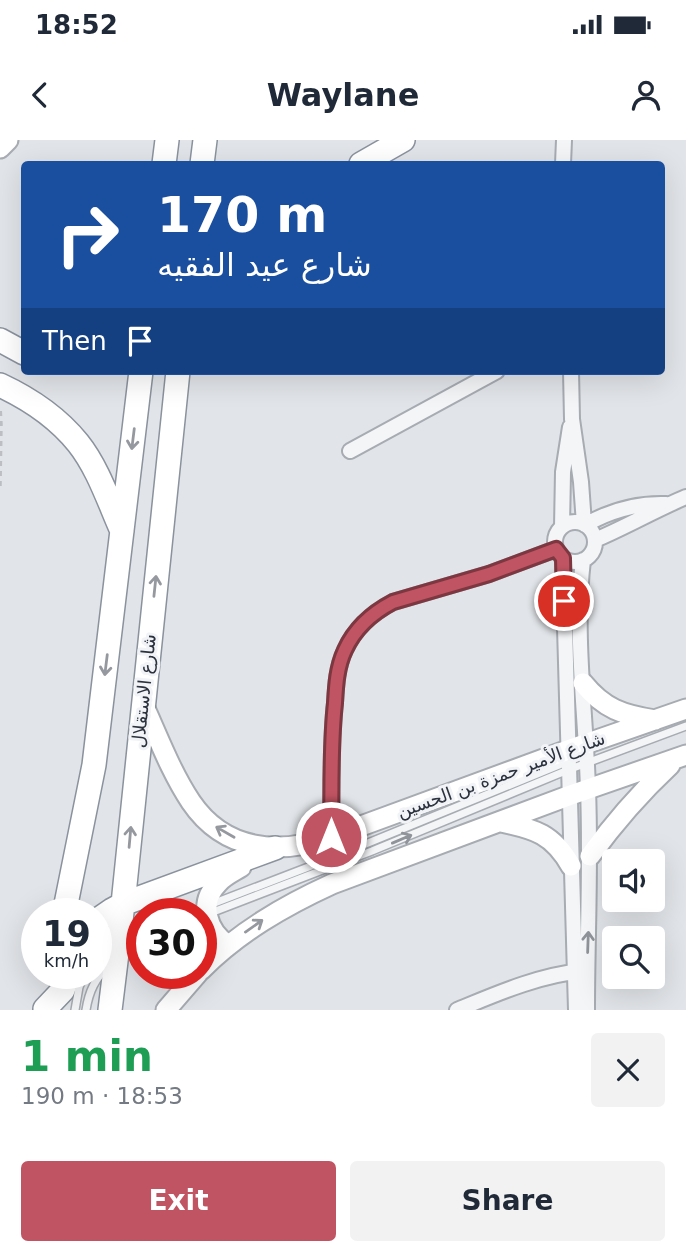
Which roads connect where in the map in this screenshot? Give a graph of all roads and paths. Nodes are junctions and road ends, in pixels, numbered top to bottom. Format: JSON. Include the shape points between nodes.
{"nodes":[{"id":1,"x":8,"y":140,"type":"edge"},
{"id":2,"x":167,"y":140,"type":"edge"},
{"id":3,"x":205,"y":140,"type":"edge"},
{"id":4,"x":403,"y":140,"type":"edge"},
{"id":5,"x":564,"y":140,"type":"edge"},
{"id":6,"x":0,"y":148,"type":"edge"},
{"id":7,"x":164,"y":161,"type":"edge"},
{"id":8,"x":202,"y":161,"type":"edge"},
{"id":9,"x":366,"y":161,"type":"edge"},
{"id":10,"x":563,"y":161,"type":"edge"},
{"id":11,"x":0,"y":340,"type":"edge"},
{"id":12,"x":21,"y":351,"type":"edge"},
{"id":13,"x":141,"y":375,"type":"edge"},
{"id":14,"x":177,"y":375,"type":"edge"},
{"id":15,"x":490,"y":375,"type":"edge"},
{"id":16,"x":571,"y":375,"type":"edge"},
{"id":17,"x":0,"y":385,"type":"edge"},
{"id":18,"x":0,"y":404,"type":"edge"},
{"id":19,"x":572,"y":419,"type":"junction"},
{"id":20,"x":350,"y":452,"type":"dead end"},
{"id":21,"x":0,"y":486,"type":"edge"},
{"id":22,"x":686,"y":497,"type":"edge"},
{"id":23,"x":668,"y":505,"type":"junction"},
{"id":24,"x":585,"y":525,"type":"junction"},
{"id":25,"x":562,"y":527,"type":"junction"},
{"id":26,"x":122,"y":532,"type":"junction"},
{"id":27,"x":595,"y":540,"type":"junction"},
{"id":28,"x":559,"y":553,"type":"junction"},
{"id":29,"x":583,"y":560,"type":"junction"},
{"id":30,"x":574,"y":653,"type":"junction"},
{"id":31,"x":583,"y":683,"type":"junction"},
{"id":32,"x":143,"y":703,"type":"junction"},
{"id":33,"x":686,"y":709,"type":"edge"},
{"id":34,"x":686,"y":718,"type":"edge"},
{"id":35,"x":656,"y":720,"type":"junction"},
{"id":36,"x":686,"y":726,"type":"edge"},
{"id":37,"x":611,"y":745,"type":"dead end"},
{"id":38,"x":580,"y":756,"type":"junction"},
{"id":39,"x":682,"y":757,"type":"edge"},
{"id":40,"x":588,"y":789,"type":"junction"},
{"id":41,"x":568,"y":796,"type":"junction"},
{"id":42,"x":500,"y":821,"type":"junction"},
{"id":43,"x":331,"y":837,"type":"junction"},
{"id":44,"x":275,"y":848,"type":"junction"},
{"id":45,"x":590,"y":856,"type":"junction"},
{"id":46,"x":571,"y":866,"type":"junction"},
{"id":47,"x":67,"y":898,"type":"edge"},
{"id":48,"x":209,"y":898,"type":"edge"},
{"id":49,"x":123,"y":905,"type":"junction"},
{"id":50,"x":217,"y":907,"type":"edge"},
{"id":51,"x":112,"y":910,"type":"edge"},
{"id":52,"x":217,"y":937,"type":"edge"},
{"id":53,"x":228,"y":945,"type":"junction"},
{"id":54,"x":118,"y":949,"type":"edge"},
{"id":55,"x":217,"y":955,"type":"edge"},
{"id":56,"x":581,"y":971,"type":"junction"},
{"id":57,"x":49,"y":989,"type":"edge"},
{"id":58,"x":63,"y":989,"type":"edge"},
{"id":59,"x":79,"y":989,"type":"edge"},
{"id":60,"x":184,"y":989,"type":"edge"},
{"id":61,"x":45,"y":1009,"type":"edge"},
{"id":62,"x":75,"y":1010,"type":"edge"},
{"id":63,"x":86,"y":1010,"type":"edge"},
{"id":64,"x":110,"y":1010,"type":"edge"},
{"id":65,"x":166,"y":1010,"type":"edge"},
{"id":66,"x":457,"y":1010,"type":"edge"},
{"id":67,"x":576,"y":1010,"type":"edge"},
{"id":68,"x":587,"y":1010,"type":"edge"}],
"edges":[{"from":1,"to":6,"type":"main road"},
{"from":2,"to":7,"type":"highway"},
{"from":3,"to":8,"type":"highway"},
{"from":4,"to":9,"type":"highway"},
{"from":5,"to":10,"type":"street"},
{"from":11,"to":12,"type":"highway"},
{"from":13,"to":26,"type":"highway","one_way":true},
{"from":32,"to":14,"type":"highway","name":"شارع الاستقلال","one_way":true},
{"from":15,"to":20,"type":"street"},
{"from":16,"to":19,"type":"street"},
{"from":17,"to":26,"type":"highway","via":[[54,418],[79,444]]},
{"from":18,"to":21,"type":"path"},
{"from":19,"to":24,"type":"street"},
{"from":19,"to":25,"type":"street","via":[[563,472]]},
{"from":22,"to":23,"type":"street"},
{"from":23,"to":24,"type":"street","via":[[625,508]]},
{"from":23,"to":27,"type":"street"},
{"from":24,"to":25,"type":"street","via":[[572,522]]},
{"from":24,"to":27,"type":"street"},
{"from":25,"to":28,"type":"street","via":[[555,538]]},
{"from":26,"to":47,"type":"highway","one_way":true,"via":[[94,765]]},
{"from":27,"to":29,"type":"street","via":[[593,552]]},
{"from":28,"to":29,"type":"street","via":[[571,562]]},
{"from":28,"to":30,"type":"street"},
{"from":28,"to":43,"type":"street","via":[[393,602],[360,627],[345,651],[337,678]]},
{"from":29,"to":30,"type":"street"},
{"from":30,"to":31,"type":"street"},
{"from":30,"to":38,"type":"street"},
{"from":31,"to":35,"type":"main road","via":[[613,710]]},
{"from":31,"to":38,"type":"street"},
{"from":44,"to":32,"type":"main road","name":"شارع الأمير حمزة بن الحسين","one_way":true,"via":[[232,837],[204,818],[182,787]]},
{"from":49,"to":32,"type":"highway","name":"شارع الاستقلال","one_way":true},
{"from":33,"to":35,"type":"main road","name":"شارع الأمير حمزة بن الحسين"},
{"from":34,"to":37,"type":"lane"},
{"from":35,"to":38,"type":"main road","name":"شارع الأمير حمزة بن الحسين"},
{"from":36,"to":38,"type":"lane"},
{"from":38,"to":40,"type":"street"},
{"from":38,"to":41,"type":"street"},
{"from":38,"to":43,"type":"main road","name":"شارع الأمير حمزة بن الحسين"},
{"from":38,"to":50,"type":"lane"},
{"from":39,"to":40,"type":"main road"},
{"from":39,"to":45,"type":"main road","via":[[630,804]]},
{"from":40,"to":41,"type":"main road"},
{"from":40,"to":45,"type":"street"},
{"from":41,"to":42,"type":"main road"},
{"from":41,"to":46,"type":"street"},
{"from":42,"to":46,"type":"main road","via":[[542,833],[559,847]]},
{"from":53,"to":42,"type":"main road","one_way":true,"via":[[267,917],[332,884]]},
{"from":43,"to":44,"type":"main road","name":"شارع الأمير حمزة بن الحسين","via":[[304,846]]},
{"from":44,"to":48,"type":"main road","via":[[220,880]]},
{"from":44,"to":49,"type":"highway"},
{"from":56,"to":45,"type":"street","one_way":true},
{"from":46,"to":56,"type":"street"},
{"from":49,"to":51,"type":"highway"},
{"from":49,"to":54,"type":"highway","name":"شارع الاستقلال"},
{"from":52,"to":53,"type":"main road"},
{"from":53,"to":55,"type":"main road"},
{"from":54,"to":63,"type":"lane","via":[[94,982]]},
{"from":54,"to":64,"type":"highway","name":"شارع الاستقلال"},
{"from":56,"to":66,"type":"street","via":[[533,982]]},
{"from":56,"to":67,"type":"street"},
{"from":56,"to":68,"type":"street"},
{"from":57,"to":61,"type":"highway"},
{"from":58,"to":61,"type":"highway"},
{"from":59,"to":62,"type":"lane"},
{"from":60,"to":65,"type":"main road"}]}
